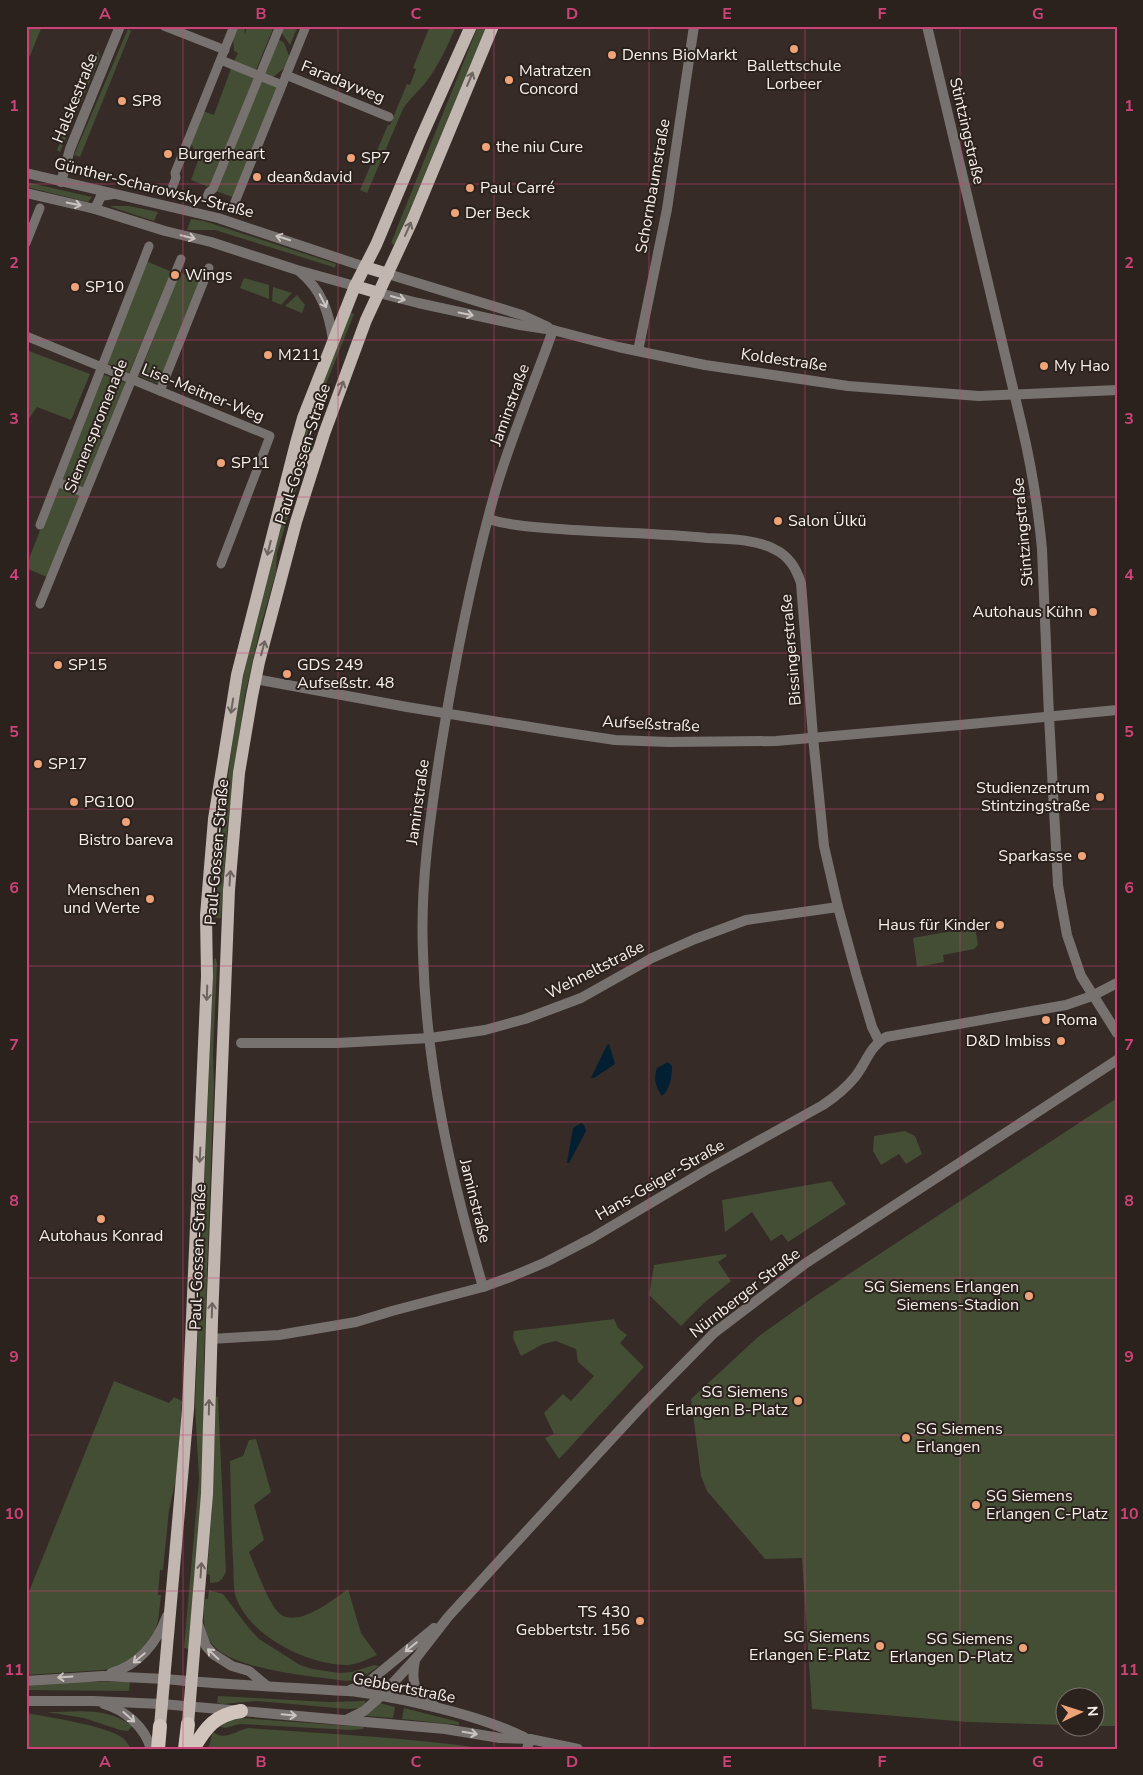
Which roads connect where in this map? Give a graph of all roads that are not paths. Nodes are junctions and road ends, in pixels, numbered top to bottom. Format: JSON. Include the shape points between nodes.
{"nodes":[{"id":1,"x":120,"y":26,"type":"edge"},
{"id":2,"x":164,"y":26,"type":"edge"},
{"id":3,"x":234,"y":26,"type":"edge"},
{"id":4,"x":280,"y":26,"type":"edge"},
{"id":5,"x":306,"y":26,"type":"edge"},
{"id":6,"x":471,"y":26,"type":"edge"},
{"id":7,"x":493,"y":26,"type":"edge"},
{"id":8,"x":694,"y":26,"type":"edge"},
{"id":9,"x":927,"y":26,"type":"edge"},
{"id":10,"x":225,"y":50,"type":"junction"},
{"id":11,"x":221,"y":60,"type":"junction"},
{"id":12,"x":286,"y":75,"type":"junction"},
{"id":13,"x":260,"y":76,"type":"junction"},
{"id":14,"x":282,"y":85,"type":"junction"},
{"id":15,"x":389,"y":117,"type":"dead end"},
{"id":16,"x":26,"y":173,"type":"edge"},
{"id":17,"x":61,"y":182,"type":"junction"},
{"id":18,"x":172,"y":188,"type":"dead end"},
{"id":19,"x":26,"y":193,"type":"edge"},
{"id":20,"x":116,"y":194,"type":"junction"},
{"id":21,"x":206,"y":199,"type":"dead end"},
{"id":22,"x":233,"y":207,"type":"dead end"},
{"id":23,"x":40,"y":208,"type":"dead end"},
{"id":24,"x":95,"y":209,"type":"junction"},
{"id":25,"x":26,"y":243,"type":"edge"},
{"id":26,"x":149,"y":246,"type":"dead end"},
{"id":27,"x":181,"y":259,"type":"dead end"},
{"id":28,"x":365,"y":267,"type":"junction"},
{"id":29,"x":209,"y":268,"type":"dead end"},
{"id":30,"x":297,"y":270,"type":"junction"},
{"id":31,"x":388,"y":274,"type":"junction"},
{"id":32,"x":355,"y":286,"type":"junction"},
{"id":33,"x":379,"y":293,"type":"junction"},
{"id":34,"x":553,"y":330,"type":"junction"},
{"id":35,"x":26,"y":336,"type":"edge"},
{"id":36,"x":334,"y":340,"type":"junction"},
{"id":37,"x":638,"y":351,"type":"junction"},
{"id":38,"x":101,"y":367,"type":"junction"},
{"id":39,"x":131,"y":379,"type":"junction"},
{"id":40,"x":1117,"y":390,"type":"edge"},
{"id":41,"x":160,"y":391,"type":"junction"},
{"id":42,"x":1014,"y":394,"type":"junction"},
{"id":43,"x":292,"y":462,"type":"junction"},
{"id":44,"x":314,"y":464,"type":"junction"},
{"id":45,"x":57,"y":482,"type":"junction"},
{"id":46,"x":85,"y":493,"type":"junction"},
{"id":47,"x":488,"y":519,"type":"junction"},
{"id":48,"x":40,"y":525,"type":"dead end"},
{"id":49,"x":221,"y":564,"type":"dead end"},
{"id":50,"x":40,"y":604,"type":"dead end"},
{"id":51,"x":255,"y":679,"type":"junction"},
{"id":52,"x":1117,"y":710,"type":"edge"},
{"id":53,"x":446,"y":714,"type":"junction"},
{"id":54,"x":1048,"y":716,"type":"junction"},
{"id":55,"x":813,"y":737,"type":"junction"},
{"id":56,"x":208,"y":897,"type":"junction"},
{"id":57,"x":228,"y":898,"type":"junction"},
{"id":58,"x":838,"y":907,"type":"junction"},
{"id":59,"x":1117,"y":982,"type":"edge"},
{"id":60,"x":1092,"y":996,"type":"junction"},
{"id":61,"x":1117,"y":1033,"type":"edge"},
{"id":62,"x":430,"y":1038,"type":"junction"},
{"id":63,"x":878,"y":1041,"type":"junction"},
{"id":64,"x":241,"y":1043,"type":"dead end"},
{"id":65,"x":1117,"y":1060,"type":"edge"},
{"id":66,"x":483,"y":1287,"type":"junction"},
{"id":67,"x":211,"y":1339,"type":"junction"},
{"id":68,"x":172,"y":1605,"type":"junction"},
{"id":69,"x":448,"y":1616,"type":"junction"},
{"id":70,"x":197,"y":1618,"type":"junction"},
{"id":71,"x":415,"y":1660,"type":"junction"},
{"id":72,"x":103,"y":1676,"type":"junction"},
{"id":73,"x":165,"y":1679,"type":"junction"},
{"id":74,"x":26,"y":1681,"type":"edge"},
{"id":75,"x":192,"y":1682,"type":"junction"},
{"id":76,"x":268,"y":1686,"type":"junction"},
{"id":77,"x":348,"y":1691,"type":"junction"},
{"id":78,"x":381,"y":1696,"type":"junction"},
{"id":79,"x":93,"y":1701,"type":"junction"},
{"id":80,"x":26,"y":1702,"type":"edge"},
{"id":81,"x":162,"y":1704,"type":"junction"},
{"id":82,"x":189,"y":1707,"type":"junction"},
{"id":83,"x":444,"y":1710,"type":"junction"},
{"id":84,"x":241,"y":1711,"type":"junction"},
{"id":85,"x":346,"y":1720,"type":"junction"},
{"id":86,"x":188,"y":1724,"type":"joint"},
{"id":87,"x":160,"y":1726,"type":"joint"},
{"id":88,"x":528,"y":1744,"type":"edge"},
{"id":89,"x":151,"y":1749,"type":"edge"},
{"id":90,"x":158,"y":1749,"type":"edge"},
{"id":91,"x":185,"y":1749,"type":"edge"},
{"id":92,"x":193,"y":1749,"type":"edge"},
{"id":93,"x":578,"y":1749,"type":"edge"}],
"edges":[{"from":1,"to":17,"type":"street","name":"Halskestraße","via":[[70,149]]},
{"from":2,"to":10,"type":"street"},
{"from":3,"to":10,"type":"street"},
{"from":4,"to":13,"type":"street"},
{"from":5,"to":12,"type":"street"},
{"from":6,"to":28,"type":"main road","name":"Paul-Gossen-Straße"},
{"from":31,"to":7,"type":"main road","name":"Paul-Gossen-Straße","one_way":true},
{"from":8,"to":37,"type":"street","name":"Schornbaumstraße","via":[[667,209]]},
{"from":9,"to":42,"type":"street","name":"Stintzingstraße"},
{"from":10,"to":11,"type":"street"},
{"from":11,"to":13,"type":"street","name":"Faradayweg"},
{"from":11,"to":18,"type":"street","via":[[175,173]]},
{"from":12,"to":14,"type":"street"},
{"from":12,"to":15,"type":"street","name":"Faradayweg"},
{"from":13,"to":14,"type":"street","name":"Faradayweg"},
{"from":13,"to":21,"type":"street"},
{"from":14,"to":22,"type":"street"},
{"from":16,"to":17,"type":"street","name":"Günther-Scharowsky-Straße"},
{"from":17,"to":20,"type":"street","name":"Günther-Scharowsky-Straße"},
{"from":19,"to":24,"type":"street","one_way":true},
{"from":20,"to":24,"type":"street","via":[[101,196]]},
{"from":28,"to":20,"type":"street","name":"Günther-Scharowsky-Straße","one_way":true,"via":[[218,218]]},
{"from":23,"to":25,"type":"street"},
{"from":24,"to":30,"type":"street","one_way":true},
{"from":26,"to":38,"type":"street","name":"Siemenspromenade"},
{"from":27,"to":39,"type":"street","name":"Siemenspromenade"},
{"from":28,"to":31,"type":"main road","name":"Günther-Scharowsky-Straße"},
{"from":28,"to":32,"type":"main road","name":"Paul-Gossen-Straße"},
{"from":29,"to":41,"type":"street"},
{"from":30,"to":32,"type":"street"},
{"from":30,"to":36,"type":"street","one_way":true,"via":[[321,296]]},
{"from":31,"to":33,"type":"main road","name":"Paul-Gossen-Straße"},
{"from":31,"to":34,"type":"street","name":"Koldestraße","via":[[529,317]]},
{"from":32,"to":33,"type":"main road","name":"Koldestraße"},
{"from":32,"to":36,"type":"main road","name":"Paul-Gossen-Straße"},
{"from":33,"to":34,"type":"street","name":"Koldestraße","one_way":true},
{"from":44,"to":33,"type":"main road","name":"Paul-Gossen-Straße","one_way":true,"via":[[366,320]]},
{"from":34,"to":37,"type":"street","name":"Koldestraße"},
{"from":34,"to":47,"type":"street","name":"Jaminstraße"},
{"from":35,"to":38,"type":"street","name":"Lise-Meitner-Weg"},
{"from":36,"to":43,"type":"main road","name":"Paul-Gossen-Straße","via":[[303,418]]},
{"from":37,"to":42,"type":"street","name":"Koldestraße","via":[[848,386],[979,396]]},
{"from":38,"to":39,"type":"street","name":"Lise-Meitner-Weg"},
{"from":38,"to":45,"type":"street","name":"Siemenspromenade"},
{"from":39,"to":41,"type":"street","name":"Lise-Meitner-Weg"},
{"from":39,"to":46,"type":"street","name":"Siemenspromenade"},
{"from":40,"to":42,"type":"street","name":"Koldestraße"},
{"from":41,"to":49,"type":"street","name":"Lise-Meitner-Weg","via":[[270,436]]},
{"from":42,"to":54,"type":"street","name":"Stintzingstraße","via":[[1038,504]]},
{"from":43,"to":44,"type":"main road","via":[[300,454],[305,454],[311,456]]},
{"from":43,"to":56,"type":"main road","name":"Paul-Gossen-Straße","one_way":true,"via":[[237,675],[214,819]]},
{"from":51,"to":44,"type":"main road","name":"Paul-Gossen-Straße","one_way":true},
{"from":45,"to":46,"type":"street"},
{"from":45,"to":48,"type":"street","name":"Siemenspromenade"},
{"from":46,"to":50,"type":"street","name":"Siemenspromenade"},
{"from":47,"to":53,"type":"street","name":"Jaminstraße"},
{"from":47,"to":55,"type":"street","name":"Bissingerstraße","via":[[538,527],[758,543],[774,548],[787,557],[797,570],[801,583]]},
{"from":51,"to":53,"type":"street","name":"Aufseßstraße"},
{"from":57,"to":51,"type":"main road","name":"Paul-Gossen-Straße","one_way":true,"via":[[239,773]]},
{"from":52,"to":54,"type":"street","name":"Aufseßstraße"},
{"from":53,"to":55,"type":"street","name":"Aufseßstraße","via":[[615,740],[679,742]]},
{"from":53,"to":62,"type":"street","name":"Jaminstraße","via":[[427,835],[423,896],[423,959]]},
{"from":54,"to":55,"type":"street","name":"Aufseßstraße"},
{"from":54,"to":60,"type":"street","name":"Stintzingstraße","via":[[1060,891],[1070,945]]},
{"from":55,"to":58,"type":"street","name":"Bissingerstraße","via":[[824,846]]},
{"from":56,"to":57,"type":"main road","via":[[218,906]]},
{"from":56,"to":68,"type":"main road","name":"Paul-Gossen-Straße","one_way":true,"via":[[192,1352]]},
{"from":67,"to":57,"type":"main road","name":"Paul-Gossen-Straße","one_way":true},
{"from":58,"to":62,"type":"street","name":"Wehneltstraße","via":[[746,920],[652,958],[553,1010],[492,1028]]},
{"from":58,"to":63,"type":"street","name":"Bissingerstraße"},
{"from":59,"to":60,"type":"street"},
{"from":60,"to":61,"type":"street","name":"Stintzingstraße"},
{"from":60,"to":63,"type":"street","via":[[1066,1005],[896,1034]]},
{"from":62,"to":64,"type":"street","name":"Wehneltstraße","via":[[337,1043]]},
{"from":62,"to":66,"type":"street","name":"Jaminstraße","via":[[451,1168]]},
{"from":63,"to":66,"type":"street","name":"Hans-Geiger-Straße","via":[[857,1075],[841,1093],[823,1105],[592,1238],[546,1262]]},
{"from":65,"to":69,"type":"street","name":"Nürnberger Straße","via":[[806,1263],[714,1332]]},
{"from":66,"to":67,"type":"street","name":"Hans-Geiger-Straße","via":[[356,1322],[279,1335]]},
{"from":70,"to":67,"type":"main road","name":"Paul-Gossen-Straße","one_way":true,"via":[[207,1494]]},
{"from":68,"to":72,"type":"street","name":"Paul-Gossen-Straße","one_way":true,"via":[[163,1627],[146,1652],[124,1670]]},
{"from":68,"to":73,"type":"main road","name":"Paul-Gossen-Straße"},
{"from":69,"to":71,"type":"street","name":"Nürnberger Straße"},
{"from":69,"to":77,"type":"street","name":"Nürnberger Straße","one_way":true,"via":[[366,1684]]},
{"from":70,"to":75,"type":"main road","name":"Paul-Gossen-Straße"},
{"from":76,"to":70,"type":"street","one_way":true,"via":[[249,1671],[212,1654],[202,1637]]},
{"from":71,"to":78,"type":"street","name":"Nürnberger Straße"},
{"from":71,"to":83,"type":"street","via":[[412,1679],[416,1690],[431,1704]]},
{"from":72,"to":73,"type":"street"},
{"from":72,"to":74,"type":"street","one_way":true},
{"from":73,"to":75,"type":"street"},
{"from":73,"to":81,"type":"main road","name":"Paul-Gossen-Straße"},
{"from":75,"to":76,"type":"street"},
{"from":75,"to":82,"type":"main road","name":"Paul-Gossen-Straße"},
{"from":76,"to":77,"type":"street","name":"Gebbertstraße"},
{"from":77,"to":78,"type":"street","name":"Gebbertstraße"},
{"from":78,"to":83,"type":"street","name":"Gebbertstraße"},
{"from":78,"to":85,"type":"street","name":"Nürnberger Straße","via":[[364,1711]]},
{"from":79,"to":80,"type":"street"},
{"from":79,"to":81,"type":"street"},
{"from":79,"to":89,"type":"street","one_way":true,"via":[[124,1713],[139,1726]]},
{"from":81,"to":82,"type":"street"},
{"from":81,"to":87,"type":"main road","name":"Paul-Gossen-Straße"},
{"from":82,"to":84,"type":"street"},
{"from":82,"to":86,"type":"main road","name":"Paul-Gossen-Straße"},
{"from":83,"to":88,"type":"street","name":"Gebbertstraße","via":[[503,1727]]},
{"from":84,"to":85,"type":"street","one_way":true},
{"from":84,"to":92,"type":"highway","via":[[216,1719]]},
{"from":85,"to":88,"type":"street","name":"Gebbertstraße","one_way":true,"via":[[445,1729]]},
{"from":86,"to":91,"type":"highway"},
{"from":87,"to":90,"type":"highway"},
{"from":88,"to":93,"type":"street","name":"Gebbertstraße"}]}
